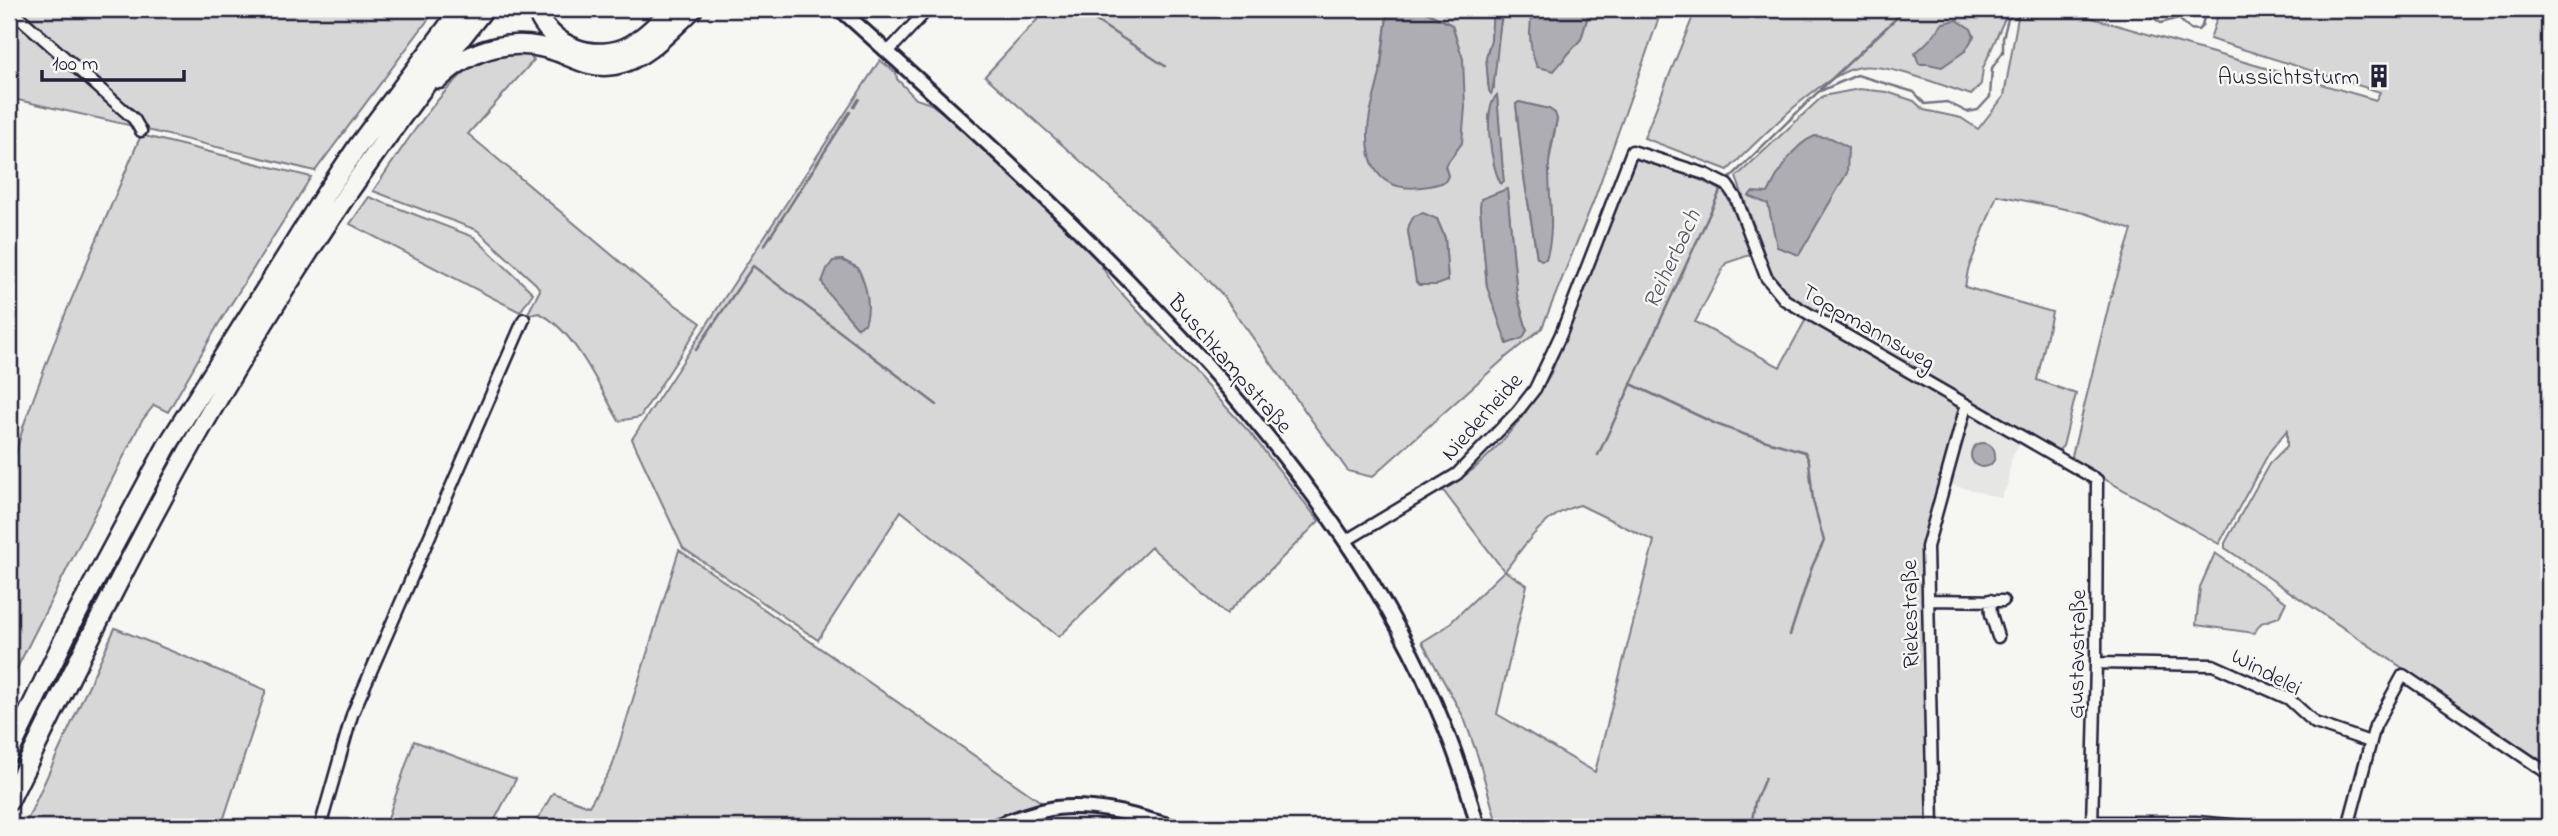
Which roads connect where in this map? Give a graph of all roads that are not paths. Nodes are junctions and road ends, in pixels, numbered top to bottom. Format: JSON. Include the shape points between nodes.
{"nodes":[{"id":1,"x":9,"y":9,"type":"edge"},
{"id":2,"x":484,"y":9,"type":"edge"},
{"id":3,"x":536,"y":9,"type":"edge"},
{"id":4,"x":673,"y":9,"type":"edge"},
{"id":5,"x":693,"y":9,"type":"edge"},
{"id":6,"x":840,"y":9,"type":"edge"},
{"id":7,"x":926,"y":9,"type":"edge"},
{"id":8,"x":456,"y":13,"type":"edge"},
{"id":9,"x":888,"y":52,"type":"junction"},
{"id":10,"x":410,"y":103,"type":"junction"},
{"id":11,"x":141,"y":131,"type":"dead end"},
{"id":12,"x":1632,"y":151,"type":"joint"},
{"id":13,"x":524,"y":320,"type":"dead end"},
{"id":14,"x":1966,"y":406,"type":"junction"},
{"id":15,"x":2097,"y":480,"type":"joint"},
{"id":16,"x":1347,"y":540,"type":"junction"},
{"id":17,"x":1928,"y":600,"type":"junction"},
{"id":18,"x":1990,"y":600,"type":"junction"},
{"id":19,"x":2003,"y":601,"type":"dead end"},
{"id":20,"x":1998,"y":637,"type":"dead end"},
{"id":21,"x":2096,"y":663,"type":"junction"},
{"id":22,"x":2370,"y":741,"type":"junction"},
{"id":23,"x":9,"y":752,"type":"edge"},
{"id":24,"x":2549,"y":774,"type":"edge"},
{"id":25,"x":9,"y":801,"type":"edge"},
{"id":26,"x":2092,"y":824,"type":"edge"},
{"id":27,"x":320,"y":827,"type":"edge"},
{"id":28,"x":992,"y":827,"type":"edge"},
{"id":29,"x":1175,"y":827,"type":"edge"},
{"id":30,"x":1478,"y":827,"type":"edge"},
{"id":31,"x":1933,"y":827,"type":"edge"},
{"id":32,"x":2255,"y":827,"type":"edge"},
{"id":33,"x":2348,"y":827,"type":"edge"}],
"edges":[{"from":1,"to":11,"type":"street","via":[[134,118]]},
{"from":2,"to":10,"type":"highway"},
{"from":3,"to":4,"type":"highway","via":[[545,27],[565,44],[605,53],[632,45]]},
{"from":5,"to":10,"type":"highway","via":[[656,43],[616,65],[579,62],[537,46],[492,47],[451,67]]},
{"from":6,"to":9,"type":"main road","name":"Buschkampstraße"},
{"from":7,"to":9,"type":"street"},
{"from":8,"to":23,"type":"highway","via":[[332,184],[167,446]]},
{"from":9,"to":16,"type":"main road","name":"Buschkampstraße","via":[[1085,234],[1173,327],[1297,471]]},
{"from":10,"to":25,"type":"highway","via":[[245,353],[140,541]]},
{"from":12,"to":14,"type":"street","name":"Toppmannsweg","via":[[1723,182],[1737,198],[1766,277],[1785,300]]},
{"from":12,"to":16,"type":"street","name":"Niederheide","via":[[1561,334],[1535,388],[1457,474]]},
{"from":13,"to":27,"type":"street","via":[[352,715]]},
{"from":14,"to":15,"type":"street","name":"Toppmannsweg"},
{"from":14,"to":17,"type":"street","name":"Riekestraße","via":[[1927,547]]},
{"from":15,"to":21,"type":"street","name":"Gustavstraße"},
{"from":16,"to":30,"type":"main road","name":"Buschkampstraße","via":[[1398,625],[1438,708]]},
{"from":17,"to":18,"type":"street"},
{"from":17,"to":31,"type":"street","name":"Riekestraße"},
{"from":18,"to":19,"type":"street"},
{"from":18,"to":20,"type":"street"},
{"from":21,"to":22,"type":"street","name":"Windelei","via":[[2214,665],[2289,699],[2321,727]]},
{"from":21,"to":26,"type":"street","name":"Gustavstraße"},
{"from":22,"to":24,"type":"street","via":[[2380,713],[2403,675]]},
{"from":22,"to":33,"type":"street"},
{"from":26,"to":32,"type":"street","via":[[2196,822]]},
{"from":28,"to":29,"type":"main road","via":[[1028,814],[1085,807]]}]}
